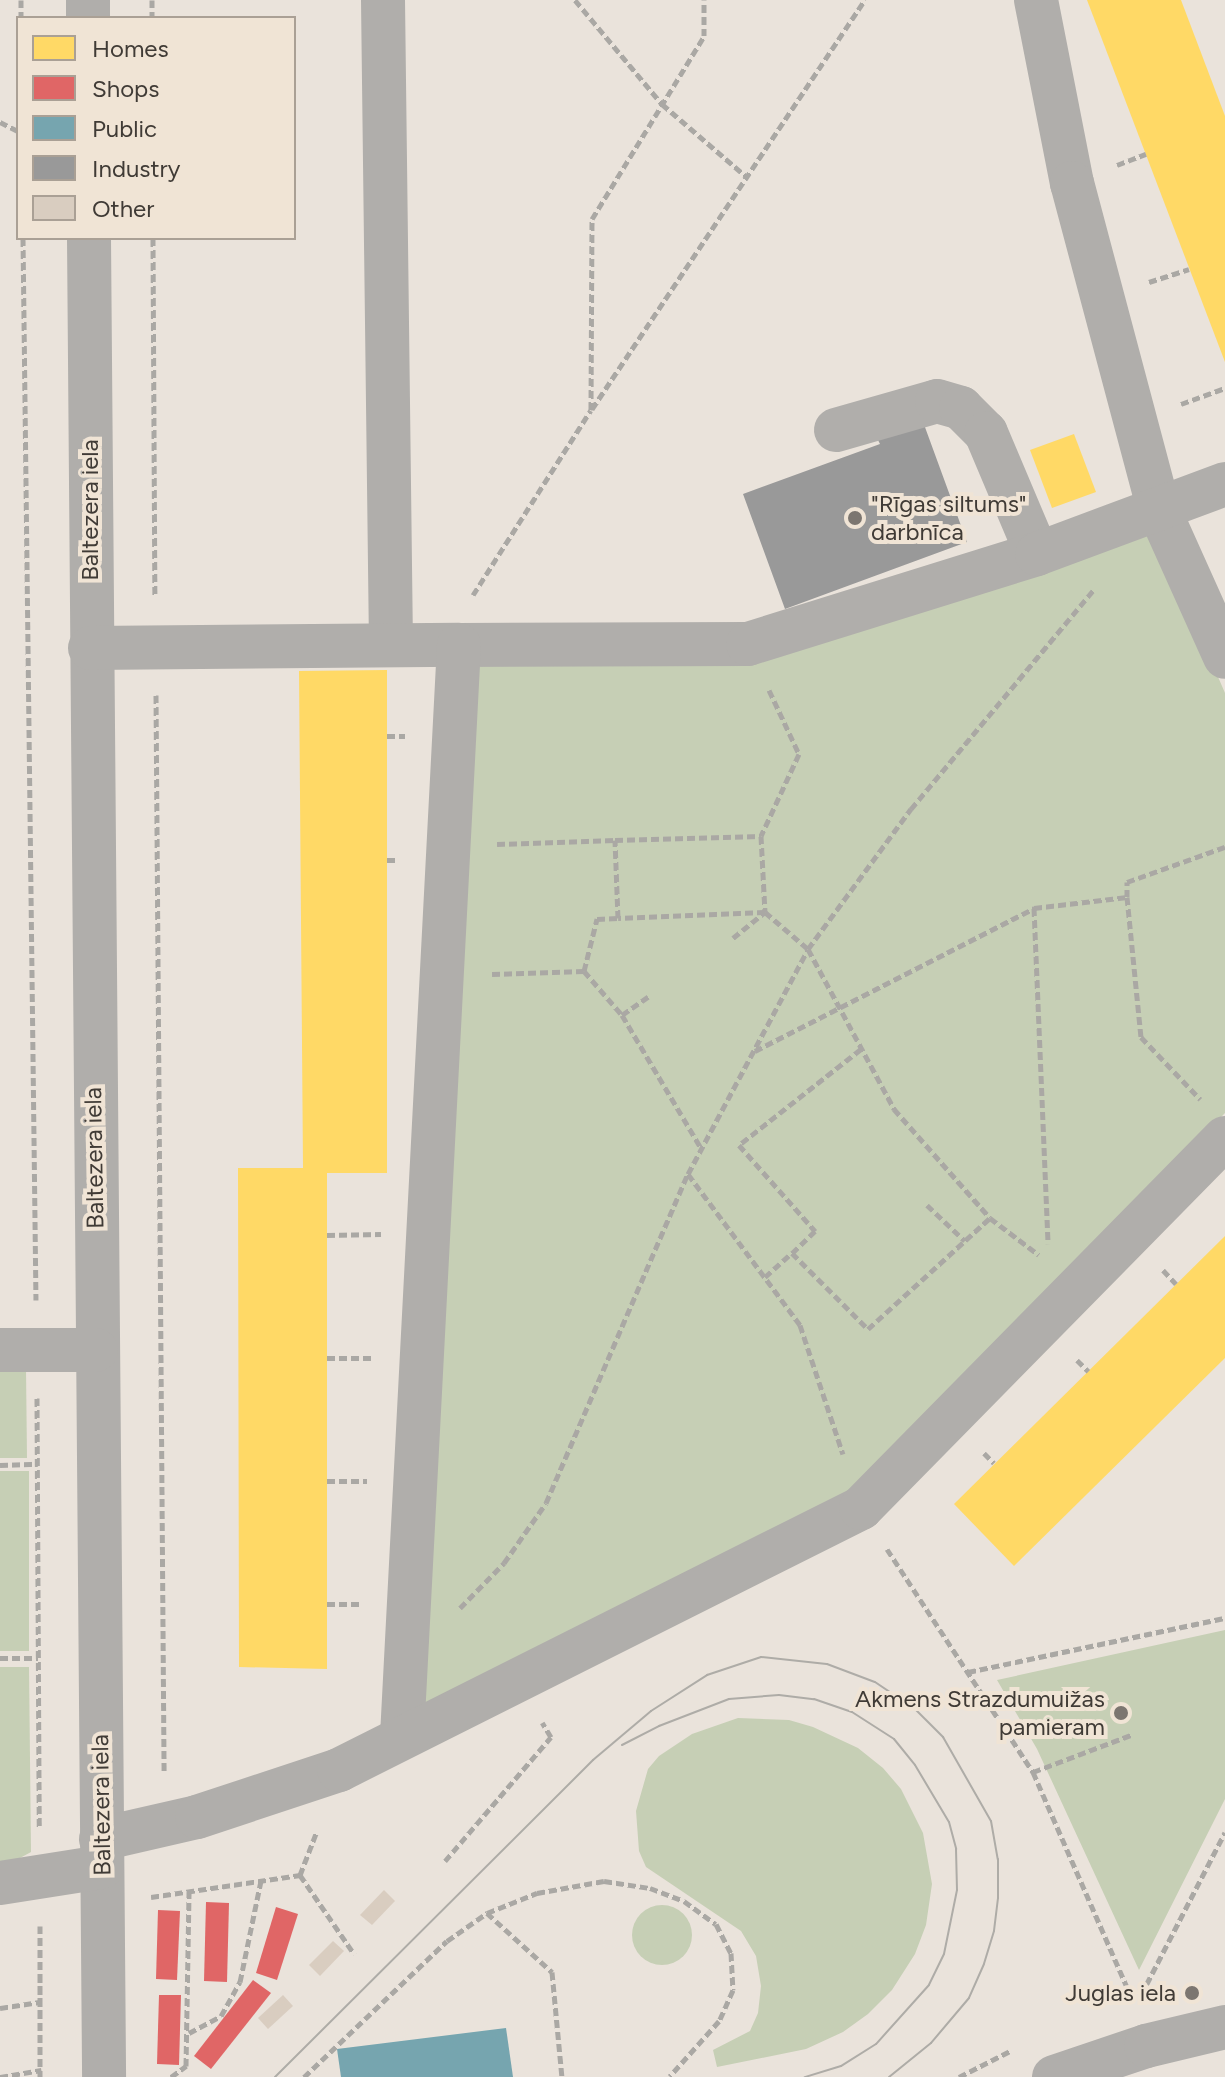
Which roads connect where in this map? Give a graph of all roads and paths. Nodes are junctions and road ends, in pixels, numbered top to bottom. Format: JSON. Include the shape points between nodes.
{"nodes":[{"id":1,"x":383,"y":0,"type":"edge"},
{"id":2,"x":575,"y":0,"type":"edge"},
{"id":3,"x":704,"y":0,"type":"edge"},
{"id":4,"x":865,"y":0,"type":"edge"},
{"id":5,"x":1036,"y":0,"type":"edge"},
{"id":6,"x":662,"y":104,"type":"junction"},
{"id":7,"x":747,"y":177,"type":"junction"},
{"id":8,"x":23,"y":240,"type":"edge"},
{"id":9,"x":89,"y":240,"type":"edge"},
{"id":10,"x":153,"y":240,"type":"edge"},
{"id":11,"x":591,"y":410,"type":"junction"},
{"id":12,"x":836,"y":430,"type":"dead end"},
{"id":13,"x":1225,"y":484,"type":"edge"},
{"id":14,"x":1159,"y":510,"type":"junction"},
{"id":15,"x":1037,"y":554,"type":"junction"},
{"id":16,"x":1100,"y":582,"type":"dead end"},
{"id":17,"x":748,"y":644,"type":"junction"},
{"id":18,"x":391,"y":645,"type":"junction"},
{"id":19,"x":459,"y":645,"type":"junction"},
{"id":20,"x":90,"y":648,"type":"junction"},
{"id":21,"x":155,"y":648,"type":"junction"},
{"id":22,"x":1225,"y":657,"type":"edge"},
{"id":23,"x":761,"y":836,"type":"junction"},
{"id":24,"x":615,"y":840,"type":"junction"},
{"id":25,"x":448,"y":845,"type":"junction"},
{"id":26,"x":1225,"y":847,"type":"edge"},
{"id":27,"x":1127,"y":897,"type":"junction"},
{"id":28,"x":1034,"y":908,"type":"junction"},
{"id":29,"x":765,"y":912,"type":"junction"},
{"id":30,"x":618,"y":918,"type":"junction"},
{"id":31,"x":733,"y":938,"type":"dead end"},
{"id":32,"x":808,"y":949,"type":"junction"},
{"id":33,"x":584,"y":971,"type":"junction"},
{"id":34,"x":444,"y":976,"type":"junction"},
{"id":35,"x":648,"y":997,"type":"dead end"},
{"id":36,"x":839,"y":1008,"type":"junction"},
{"id":37,"x":622,"y":1015,"type":"junction"},
{"id":38,"x":861,"y":1049,"type":"junction"},
{"id":39,"x":754,"y":1051,"type":"junction"},
{"id":40,"x":1214,"y":1121,"type":"edge"},
{"id":41,"x":702,"y":1149,"type":"junction"},
{"id":42,"x":688,"y":1174,"type":"junction"},
{"id":43,"x":927,"y":1205,"type":"dead end"},
{"id":44,"x":990,"y":1218,"type":"junction"},
{"id":45,"x":965,"y":1241,"type":"junction"},
{"id":46,"x":792,"y":1253,"type":"junction"},
{"id":47,"x":765,"y":1277,"type":"junction"},
{"id":48,"x":1056,"y":1283,"type":"junction"},
{"id":49,"x":18,"y":1350,"type":"edge"},
{"id":50,"x":96,"y":1350,"type":"junction"},
{"id":51,"x":38,"y":1464,"type":"junction"},
{"id":52,"x":0,"y":1465,"type":"edge"},
{"id":53,"x":861,"y":1508,"type":"junction"},
{"id":54,"x":1225,"y":1618,"type":"edge"},
{"id":55,"x":0,"y":1658,"type":"edge"},
{"id":56,"x":38,"y":1658,"type":"junction"},
{"id":57,"x":406,"y":1663,"type":"junction"},
{"id":58,"x":968,"y":1672,"type":"junction"},
{"id":59,"x":517,"y":1680,"type":"junction"},
{"id":60,"x":1131,"y":1735,"type":"dead end"},
{"id":61,"x":402,"y":1738,"type":"junction"},
{"id":62,"x":1033,"y":1772,"type":"junction"},
{"id":63,"x":164,"y":1824,"type":"junction"},
{"id":64,"x":1225,"y":1832,"type":"edge"},
{"id":65,"x":102,"y":1853,"type":"junction"},
{"id":66,"x":445,"y":1861,"type":"dead end"},
{"id":67,"x":20,"y":1880,"type":"edge"},
{"id":68,"x":261,"y":1881,"type":"junction"},
{"id":69,"x":189,"y":1890,"type":"junction"},
{"id":70,"x":148,"y":1898,"type":"dead end"},
{"id":71,"x":487,"y":1913,"type":"junction"},
{"id":72,"x":354,"y":1954,"type":"dead end"},
{"id":73,"x":40,"y":2002,"type":"junction"},
{"id":74,"x":0,"y":2008,"type":"edge"},
{"id":75,"x":1225,"y":2027,"type":"edge"},
{"id":76,"x":188,"y":2034,"type":"junction"},
{"id":77,"x":40,"y":2074,"type":"edge"},
{"id":78,"x":0,"y":2077,"type":"edge"},
{"id":79,"x":104,"y":2077,"type":"edge"},
{"id":80,"x":171,"y":2077,"type":"edge"},
{"id":81,"x":304,"y":2077,"type":"edge"},
{"id":82,"x":562,"y":2077,"type":"edge"},
{"id":83,"x":669,"y":2077,"type":"edge"},
{"id":84,"x":1054,"y":2077,"type":"edge"}],
"edges":[{"from":1,"to":18,"type":"street"},
{"from":2,"to":6,"type":"path"},
{"from":3,"to":6,"type":"path","via":[[704,36]]},
{"from":4,"to":7,"type":"path"},
{"from":5,"to":14,"type":"street","via":[[1072,183]]},
{"from":6,"to":7,"type":"path"},
{"from":6,"to":11,"type":"path","via":[[592,219]]},
{"from":7,"to":11,"type":"path"},
{"from":8,"to":49,"type":"path"},
{"from":9,"to":20,"type":"street","name":"Baltezera iela"},
{"from":10,"to":21,"type":"path"},
{"from":11,"to":19,"type":"path","via":[[463,610]]},
{"from":12,"to":15,"type":"street","via":[[937,401],[961,408],[986,433]]},
{"from":13,"to":14,"type":"street"},
{"from":14,"to":15,"type":"street"},
{"from":14,"to":22,"type":"street"},
{"from":15,"to":17,"type":"street"},
{"from":16,"to":32,"type":"path","via":[[911,809]]},
{"from":17,"to":19,"type":"street"},
{"from":17,"to":23,"type":"path","via":[[799,754]]},
{"from":18,"to":19,"type":"street"},
{"from":18,"to":21,"type":"street"},
{"from":19,"to":25,"type":"street"},
{"from":20,"to":21,"type":"street"},
{"from":20,"to":50,"type":"street","name":"Baltezera iela"},
{"from":21,"to":63,"type":"path"},
{"from":23,"to":24,"type":"path"},
{"from":23,"to":29,"type":"path"},
{"from":24,"to":25,"type":"path"},
{"from":24,"to":30,"type":"path"},
{"from":25,"to":34,"type":"street"},
{"from":26,"to":27,"type":"path","via":[[1127,882]]},
{"from":27,"to":28,"type":"path"},
{"from":27,"to":40,"type":"path","via":[[1141,1037]]},
{"from":28,"to":36,"type":"path"},
{"from":28,"to":48,"type":"path"},
{"from":29,"to":30,"type":"path"},
{"from":29,"to":31,"type":"path"},
{"from":29,"to":32,"type":"path"},
{"from":30,"to":33,"type":"path","via":[[597,919]]},
{"from":32,"to":36,"type":"path"},
{"from":32,"to":39,"type":"path"},
{"from":33,"to":34,"type":"path"},
{"from":33,"to":37,"type":"path"},
{"from":34,"to":57,"type":"street"},
{"from":35,"to":37,"type":"path"},
{"from":36,"to":38,"type":"path"},
{"from":36,"to":39,"type":"path"},
{"from":37,"to":41,"type":"path"},
{"from":38,"to":44,"type":"path","via":[[894,1109]]},
{"from":38,"to":46,"type":"path","via":[[739,1145],[815,1231]]},
{"from":39,"to":41,"type":"path"},
{"from":40,"to":48,"type":"street"},
{"from":41,"to":42,"type":"path"},
{"from":42,"to":47,"type":"path"},
{"from":42,"to":57,"type":"path","via":[[546,1503],[504,1563]]},
{"from":43,"to":45,"type":"path"},
{"from":44,"to":45,"type":"path"},
{"from":44,"to":48,"type":"path"},
{"from":45,"to":46,"type":"path","via":[[868,1329]]},
{"from":46,"to":47,"type":"path"},
{"from":47,"to":53,"type":"path","via":[[800,1325]]},
{"from":48,"to":53,"type":"street"},
{"from":49,"to":50,"type":"street"},
{"from":49,"to":51,"type":"path"},
{"from":50,"to":65,"type":"street","name":"Baltezera iela"},
{"from":51,"to":52,"type":"path"},
{"from":51,"to":56,"type":"path"},
{"from":53,"to":58,"type":"path"},
{"from":53,"to":59,"type":"street"},
{"from":54,"to":58,"type":"path"},
{"from":55,"to":56,"type":"path"},
{"from":56,"to":67,"type":"path"},
{"from":57,"to":61,"type":"street"},
{"from":58,"to":62,"type":"path"},
{"from":59,"to":61,"type":"street"},
{"from":59,"to":66,"type":"path","via":[[551,1737]]},
{"from":60,"to":62,"type":"path"},
{"from":61,"to":63,"type":"street","via":[[339,1770]]},
{"from":62,"to":64,"type":"path","via":[[1135,2007]]},
{"from":63,"to":65,"type":"street"},
{"from":65,"to":67,"type":"street"},
{"from":65,"to":79,"type":"street","name":"Baltezera iela"},
{"from":67,"to":73,"type":"path"},
{"from":68,"to":69,"type":"path"},
{"from":68,"to":72,"type":"path","via":[[300,1875]]},
{"from":68,"to":76,"type":"path","via":[[240,1982],[221,2016]]},
{"from":69,"to":70,"type":"path"},
{"from":69,"to":76,"type":"path"},
{"from":71,"to":81,"type":"path","via":[[447,1941]]},
{"from":71,"to":82,"type":"path","via":[[552,1972]]},
{"from":71,"to":83,"type":"path","via":[[537,1893],[604,1881],[650,1888],[684,1901],[716,1924],[731,1953],[733,1990],[719,2021]]},
{"from":73,"to":74,"type":"path"},
{"from":73,"to":77,"type":"path"},
{"from":75,"to":84,"type":"street"},
{"from":76,"to":80,"type":"path","via":[[186,2066]]},
{"from":77,"to":78,"type":"path"}]}
